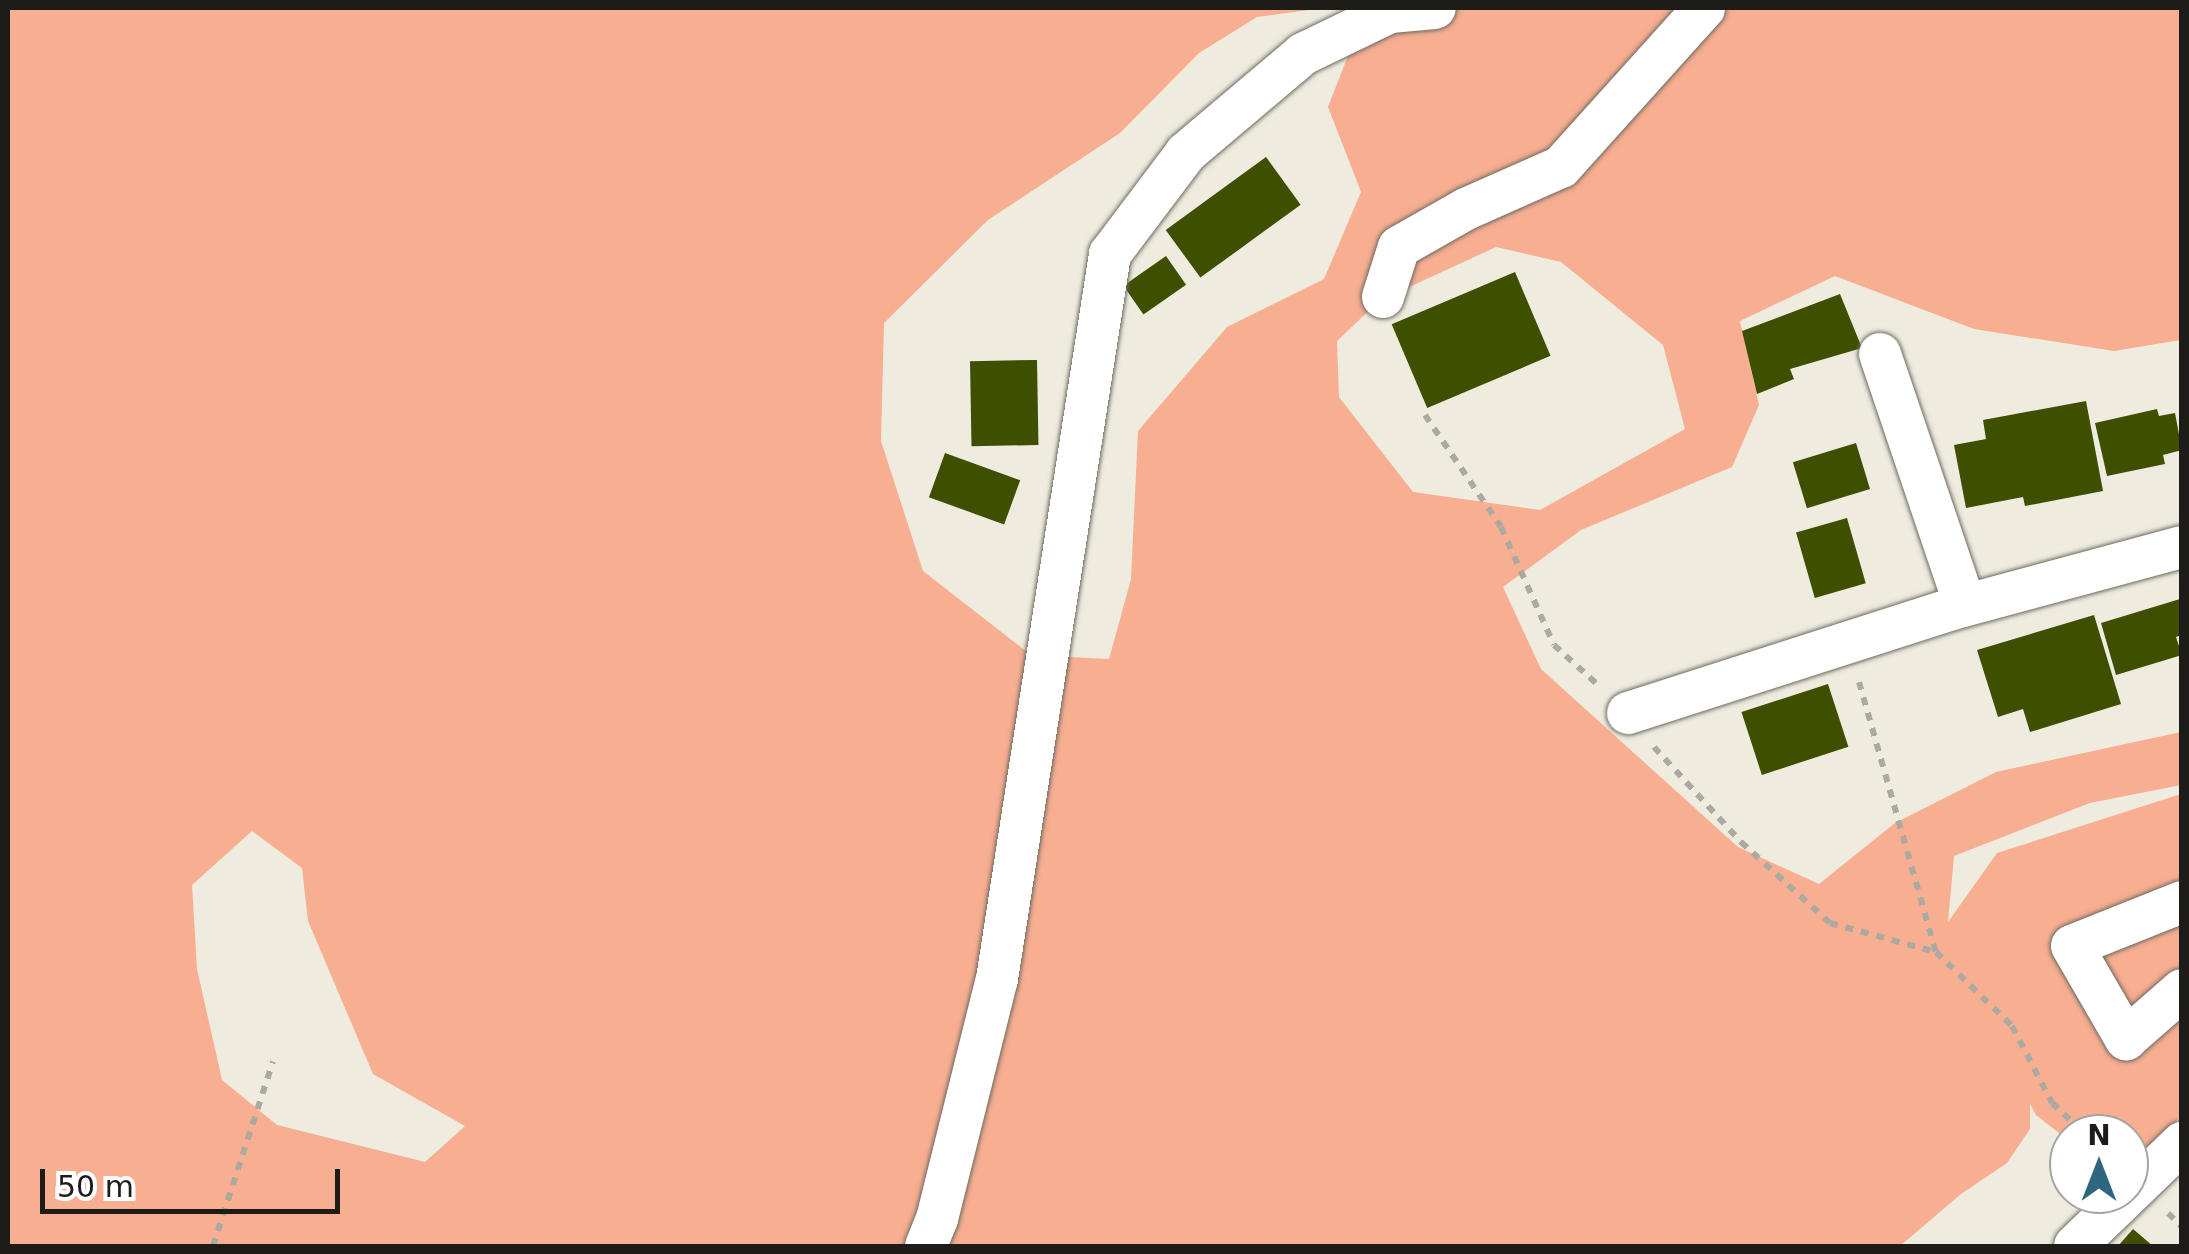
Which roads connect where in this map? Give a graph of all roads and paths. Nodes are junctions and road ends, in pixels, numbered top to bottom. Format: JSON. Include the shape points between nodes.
{"nodes":[{"id":1,"x":1435,"y":8,"type":"edge"},
{"id":2,"x":1704,"y":8,"type":"edge"},
{"id":3,"x":1383,"y":297,"type":"dead end"},
{"id":4,"x":1880,"y":354,"type":"dead end"},
{"id":5,"x":2182,"y":547,"type":"edge"},
{"id":6,"x":1965,"y":605,"type":"junction"},
{"id":7,"x":1848,"y":642,"type":"junction"},
{"id":8,"x":1628,"y":712,"type":"dead end"},
{"id":9,"x":2182,"y":902,"type":"edge"},
{"id":10,"x":2182,"y":990,"type":"edge"},
{"id":11,"x":273,"y":1061,"type":"dead end"},
{"id":12,"x":2063,"y":1114,"type":"edge"},
{"id":13,"x":2182,"y":1143,"type":"edge"},
{"id":14,"x":213,"y":1246,"type":"edge"},
{"id":15,"x":926,"y":1246,"type":"edge"},
{"id":16,"x":2075,"y":1246,"type":"edge"}],
"edges":[{"from":1,"to":15,"type":"street","via":[[1390,12],[1304,54],[1186,154],[1110,254],[997,978]]},
{"from":2,"to":3,"type":"street","via":[[1561,168],[1399,247]]},
{"from":4,"to":6,"type":"street"},
{"from":5,"to":6,"type":"street"},
{"from":6,"to":7,"type":"street"},
{"from":7,"to":8,"type":"street"},
{"from":7,"to":12,"type":"path","via":[[1936,952],[2012,1026]]},
{"from":9,"to":10,"type":"street","via":[[2072,946],[2126,1039]]},
{"from":11,"to":14,"type":"path"},
{"from":13,"to":16,"type":"street"}]}
